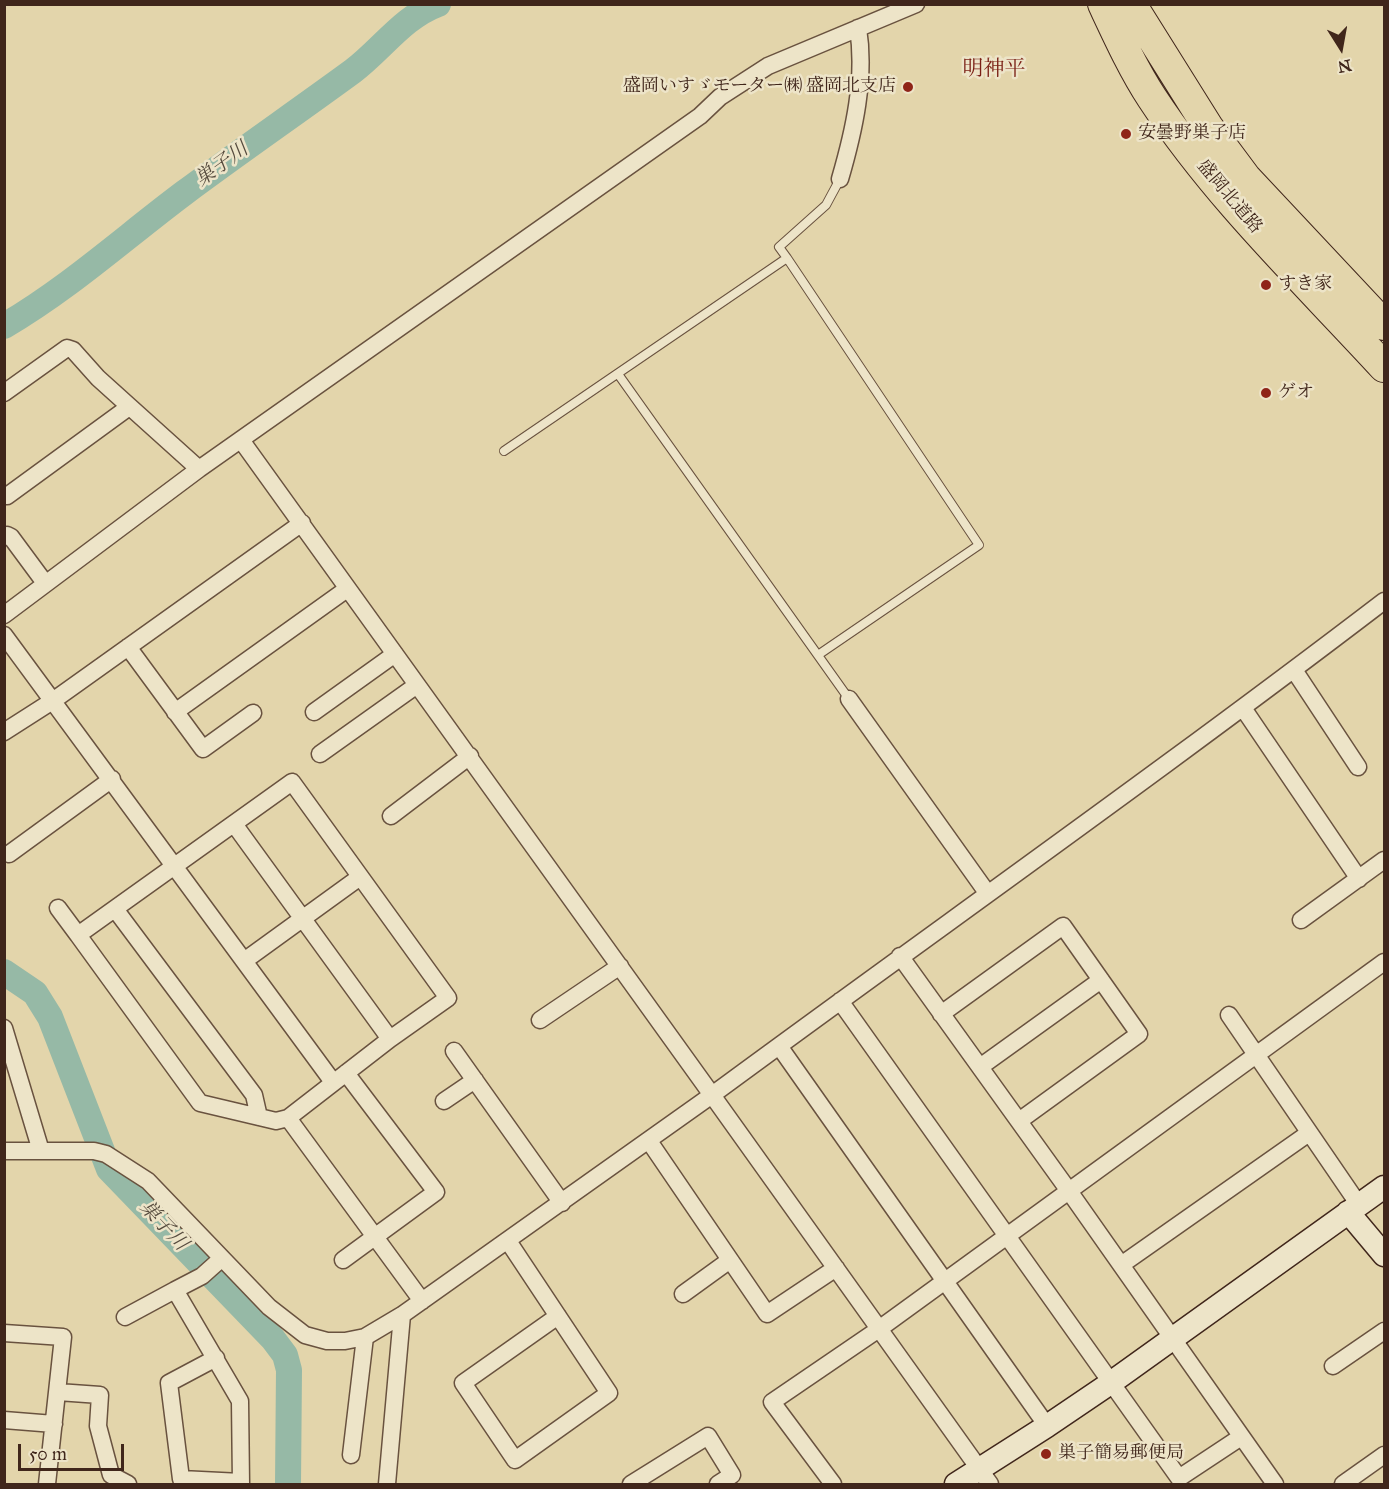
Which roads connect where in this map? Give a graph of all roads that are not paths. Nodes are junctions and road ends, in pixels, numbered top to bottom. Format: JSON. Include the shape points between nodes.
{"nodes":[{"id":1,"x":916,"y":4,"type":"edge"},
{"id":2,"x":1103,"y":4,"type":"edge"},
{"id":3,"x":1131,"y":4,"type":"edge"},
{"id":4,"x":858,"y":28,"type":"junction"},
{"id":5,"x":840,"y":179,"type":"joint"},
{"id":6,"x":787,"y":258,"type":"junction"},
{"id":7,"x":1384,"y":325,"type":"edge"},
{"id":8,"x":1384,"y":367,"type":"edge"},
{"id":9,"x":618,"y":374,"type":"junction"},
{"id":10,"x":4,"y":393,"type":"edge"},
{"id":11,"x":129,"y":407,"type":"junction"},
{"id":12,"x":241,"y":440,"type":"junction"},
{"id":13,"x":504,"y":451,"type":"dead end"},
{"id":14,"x":199,"y":469,"type":"junction"},
{"id":15,"x":7,"y":496,"type":"dead end"},
{"id":16,"x":302,"y":523,"type":"junction"},
{"id":17,"x":4,"y":537,"type":"edge"},
{"id":18,"x":45,"y":583,"type":"junction"},
{"id":19,"x":347,"y":589,"type":"junction"},
{"id":20,"x":1384,"y":601,"type":"edge"},
{"id":21,"x":4,"y":615,"type":"edge"},
{"id":22,"x":4,"y":635,"type":"edge"},
{"id":23,"x":128,"y":647,"type":"junction"},
{"id":24,"x":395,"y":654,"type":"junction"},
{"id":25,"x":818,"y":655,"type":"junction"},
{"id":26,"x":1294,"y":670,"type":"junction"},
{"id":27,"x":417,"y":685,"type":"junction"},
{"id":28,"x":849,"y":699,"type":"joint"},
{"id":29,"x":54,"y":700,"type":"junction"},
{"id":30,"x":1243,"y":708,"type":"junction"},
{"id":31,"x":175,"y":712,"type":"junction"},
{"id":32,"x":253,"y":712,"type":"dead end"},
{"id":33,"x":314,"y":712,"type":"dead end"},
{"id":34,"x":4,"y":732,"type":"edge"},
{"id":35,"x":320,"y":754,"type":"dead end"},
{"id":36,"x":470,"y":756,"type":"junction"},
{"id":37,"x":1358,"y":767,"type":"dead end"},
{"id":38,"x":112,"y":779,"type":"junction"},
{"id":39,"x":391,"y":816,"type":"dead end"},
{"id":40,"x":234,"y":824,"type":"junction"},
{"id":41,"x":9,"y":854,"type":"dead end"},
{"id":42,"x":1384,"y":860,"type":"edge"},
{"id":43,"x":176,"y":866,"type":"junction"},
{"id":44,"x":360,"y":877,"type":"junction"},
{"id":45,"x":1359,"y":879,"type":"junction"},
{"id":46,"x":988,"y":894,"type":"junction"},
{"id":47,"x":57,"y":908,"type":"dead end"},
{"id":48,"x":115,"y":909,"type":"junction"},
{"id":49,"x":302,"y":918,"type":"junction"},
{"id":50,"x":1301,"y":920,"type":"dead end"},
{"id":51,"x":78,"y":935,"type":"junction"},
{"id":52,"x":900,"y":957,"type":"junction"},
{"id":53,"x":244,"y":961,"type":"junction"},
{"id":54,"x":1384,"y":962,"type":"edge"},
{"id":55,"x":620,"y":966,"type":"junction"},
{"id":56,"x":1101,"y":980,"type":"junction"},
{"id":57,"x":840,"y":1001,"type":"junction"},
{"id":58,"x":941,"y":1014,"type":"junction"},
{"id":59,"x":1228,"y":1015,"type":"dead end"},
{"id":60,"x":540,"y":1020,"type":"dead end"},
{"id":61,"x":4,"y":1028,"type":"edge"},
{"id":62,"x":390,"y":1039,"type":"junction"},
{"id":63,"x":779,"y":1046,"type":"junction"},
{"id":64,"x":454,"y":1051,"type":"dead end"},
{"id":65,"x":1256,"y":1056,"type":"junction"},
{"id":66,"x":9,"y":1057,"type":"edge"},
{"id":67,"x":980,"y":1067,"type":"junction"},
{"id":68,"x":339,"y":1078,"type":"junction"},
{"id":69,"x":475,"y":1080,"type":"junction"},
{"id":70,"x":712,"y":1095,"type":"junction"},
{"id":71,"x":444,"y":1101,"type":"dead end"},
{"id":72,"x":259,"y":1117,"type":"junction"},
{"id":73,"x":288,"y":1118,"type":"junction"},
{"id":74,"x":1019,"y":1121,"type":"junction"},
{"id":75,"x":1309,"y":1133,"type":"junction"},
{"id":76,"x":649,"y":1141,"type":"junction"},
{"id":77,"x":4,"y":1150,"type":"edge"},
{"id":78,"x":41,"y":1151,"type":"junction"},
{"id":79,"x":1384,"y":1186,"type":"edge"},
{"id":80,"x":1069,"y":1191,"type":"junction"},
{"id":81,"x":562,"y":1203,"type":"junction"},
{"id":82,"x":1353,"y":1208,"type":"junction"},
{"id":83,"x":1007,"y":1235,"type":"junction"},
{"id":84,"x":376,"y":1236,"type":"junction"},
{"id":85,"x":507,"y":1241,"type":"junction"},
{"id":86,"x":1384,"y":1255,"type":"edge"},
{"id":87,"x":343,"y":1260,"type":"dead end"},
{"id":88,"x":730,"y":1260,"type":"junction"},
{"id":89,"x":1121,"y":1265,"type":"junction"},
{"id":90,"x":212,"y":1267,"type":"junction"},
{"id":91,"x":836,"y":1268,"type":"junction"},
{"id":92,"x":944,"y":1280,"type":"junction"},
{"id":93,"x":175,"y":1290,"type":"junction"},
{"id":94,"x":683,"y":1294,"type":"dead end"},
{"id":95,"x":422,"y":1300,"type":"junction"},
{"id":96,"x":402,"y":1315,"type":"junction"},
{"id":97,"x":558,"y":1316,"type":"junction"},
{"id":98,"x":125,"y":1317,"type":"dead end"},
{"id":99,"x":879,"y":1329,"type":"junction"},
{"id":100,"x":1384,"y":1331,"type":"edge"},
{"id":101,"x":4,"y":1333,"type":"edge"},
{"id":102,"x":364,"y":1337,"type":"junction"},
{"id":103,"x":1173,"y":1338,"type":"junction"},
{"id":104,"x":216,"y":1358,"type":"junction"},
{"id":105,"x":1334,"y":1366,"type":"dead end"},
{"id":106,"x":1112,"y":1382,"type":"junction"},
{"id":107,"x":57,"y":1392,"type":"junction"},
{"id":108,"x":4,"y":1420,"type":"edge"},
{"id":109,"x":54,"y":1424,"type":"junction"},
{"id":110,"x":1047,"y":1426,"type":"junction"},
{"id":111,"x":1241,"y":1437,"type":"junction"},
{"id":112,"x":351,"y":1455,"type":"dead end"},
{"id":113,"x":1384,"y":1455,"type":"edge"},
{"id":114,"x":984,"y":1476,"type":"edge"},
{"id":115,"x":241,"y":1484,"type":"edge"},
{"id":116,"x":48,"y":1485,"type":"edge"},
{"id":117,"x":128,"y":1485,"type":"edge"},
{"id":118,"x":387,"y":1485,"type":"edge"},
{"id":119,"x":631,"y":1485,"type":"edge"},
{"id":120,"x":718,"y":1485,"type":"edge"},
{"id":121,"x":833,"y":1485,"type":"edge"},
{"id":122,"x":956,"y":1485,"type":"edge"},
{"id":123,"x":1275,"y":1485,"type":"edge"},
{"id":124,"x":1343,"y":1485,"type":"edge"}],
"edges":[{"from":1,"to":4,"type":"street"},
{"from":2,"to":8,"type":"highway","name":"盛岡北道路","via":[[1151,96],[1204,169]]},
{"from":3,"to":7,"type":"highway","name":"盛岡北道路","via":[[1208,127],[1246,178]]},
{"from":4,"to":5,"type":"street","via":[[861,48],[855,123]]},
{"from":4,"to":12,"type":"street","via":[[768,66],[720,97],[700,116]]},
{"from":5,"to":6,"type":"lane","via":[[826,205],[779,247]]},
{"from":6,"to":9,"type":"lane"},
{"from":6,"to":25,"type":"lane","via":[[979,545]]},
{"from":9,"to":13,"type":"lane"},
{"from":9,"to":25,"type":"lane"},
{"from":10,"to":11,"type":"street","via":[[67,348]]},
{"from":11,"to":14,"type":"street"},
{"from":11,"to":15,"type":"street"},
{"from":12,"to":14,"type":"street"},
{"from":12,"to":16,"type":"street"},
{"from":14,"to":18,"type":"street"},
{"from":16,"to":19,"type":"street"},
{"from":16,"to":23,"type":"street"},
{"from":17,"to":18,"type":"street","via":[[11,537]]},
{"from":18,"to":21,"type":"street"},
{"from":19,"to":24,"type":"street"},
{"from":19,"to":31,"type":"street"},
{"from":20,"to":26,"type":"street"},
{"from":22,"to":29,"type":"street"},
{"from":23,"to":29,"type":"street"},
{"from":23,"to":31,"type":"street"},
{"from":24,"to":27,"type":"street"},
{"from":24,"to":33,"type":"street"},
{"from":25,"to":28,"type":"lane"},
{"from":26,"to":30,"type":"street"},
{"from":26,"to":37,"type":"street"},
{"from":27,"to":35,"type":"street"},
{"from":27,"to":36,"type":"street"},
{"from":28,"to":46,"type":"street"},
{"from":29,"to":34,"type":"street"},
{"from":29,"to":38,"type":"street"},
{"from":30,"to":45,"type":"street"},
{"from":30,"to":46,"type":"street"},
{"from":31,"to":32,"type":"street","via":[[202,749]]},
{"from":36,"to":39,"type":"street"},
{"from":36,"to":55,"type":"street"},
{"from":38,"to":41,"type":"street"},
{"from":38,"to":43,"type":"street"},
{"from":40,"to":43,"type":"street"},
{"from":40,"to":44,"type":"street","via":[[292,782]]},
{"from":40,"to":49,"type":"street"},
{"from":42,"to":45,"type":"street"},
{"from":43,"to":48,"type":"street"},
{"from":43,"to":53,"type":"street"},
{"from":44,"to":49,"type":"street"},
{"from":44,"to":62,"type":"street","via":[[448,998]]},
{"from":45,"to":50,"type":"street"},
{"from":46,"to":52,"type":"street"},
{"from":47,"to":51,"type":"street"},
{"from":48,"to":51,"type":"street"},
{"from":48,"to":72,"type":"street","via":[[254,1095]]},
{"from":49,"to":53,"type":"street"},
{"from":49,"to":62,"type":"street"},
{"from":51,"to":72,"type":"street","via":[[200,1103]]},
{"from":52,"to":57,"type":"street"},
{"from":52,"to":58,"type":"street"},
{"from":53,"to":68,"type":"street"},
{"from":54,"to":65,"type":"street"},
{"from":55,"to":60,"type":"street"},
{"from":55,"to":70,"type":"street"},
{"from":56,"to":58,"type":"street","via":[[1063,926]]},
{"from":56,"to":67,"type":"street"},
{"from":56,"to":74,"type":"street","via":[[1139,1034]]},
{"from":57,"to":63,"type":"street"},
{"from":57,"to":83,"type":"street"},
{"from":58,"to":67,"type":"street"},
{"from":59,"to":65,"type":"street"},
{"from":61,"to":66,"type":"street"},
{"from":62,"to":68,"type":"street"},
{"from":63,"to":70,"type":"street"},
{"from":63,"to":92,"type":"street"},
{"from":64,"to":69,"type":"street"},
{"from":65,"to":75,"type":"street"},
{"from":65,"to":80,"type":"street"},
{"from":66,"to":78,"type":"street"},
{"from":67,"to":74,"type":"street"},
{"from":68,"to":73,"type":"street"},
{"from":68,"to":84,"type":"street","via":[[436,1192]]},
{"from":69,"to":71,"type":"street"},
{"from":69,"to":81,"type":"street"},
{"from":70,"to":76,"type":"street"},
{"from":70,"to":91,"type":"street"},
{"from":72,"to":73,"type":"street","via":[[276,1121]]},
{"from":73,"to":84,"type":"street"},
{"from":74,"to":80,"type":"street"},
{"from":75,"to":82,"type":"street"},
{"from":75,"to":89,"type":"street"},
{"from":76,"to":81,"type":"street"},
{"from":76,"to":88,"type":"street"},
{"from":77,"to":78,"type":"street"},
{"from":78,"to":90,"type":"street","via":[[100,1152],[148,1181]]},
{"from":79,"to":82,"type":"street"},
{"from":80,"to":83,"type":"street"},
{"from":80,"to":89,"type":"street"},
{"from":81,"to":85,"type":"street"},
{"from":82,"to":86,"type":"street"},
{"from":82,"to":103,"type":"street"},
{"from":83,"to":92,"type":"street"},
{"from":83,"to":106,"type":"street"},
{"from":84,"to":87,"type":"street"},
{"from":84,"to":95,"type":"street"},
{"from":85,"to":95,"type":"street"},
{"from":85,"to":97,"type":"street"},
{"from":88,"to":91,"type":"street","via":[[767,1314]]},
{"from":88,"to":94,"type":"street"},
{"from":89,"to":103,"type":"street"},
{"from":90,"to":93,"type":"street"},
{"from":90,"to":102,"type":"street","via":[[305,1335],[327,1341]]},
{"from":91,"to":99,"type":"street"},
{"from":92,"to":99,"type":"street"},
{"from":92,"to":110,"type":"street"},
{"from":93,"to":98,"type":"street"},
{"from":93,"to":104,"type":"street"},
{"from":95,"to":96,"type":"street"},
{"from":96,"to":102,"type":"street"},
{"from":96,"to":118,"type":"street"},
{"from":97,"to":97,"type":"street","via":[[609,1393],[515,1460],[463,1383]]},
{"from":99,"to":114,"type":"street"},
{"from":99,"to":121,"type":"street","via":[[772,1402]]},
{"from":100,"to":105,"type":"street"},
{"from":101,"to":107,"type":"street","via":[[63,1337]]},
{"from":102,"to":112,"type":"street"},
{"from":103,"to":106,"type":"street"},
{"from":103,"to":111,"type":"street"},
{"from":104,"to":115,"type":"street","via":[[240,1401]]},
{"from":104,"to":115,"type":"street","via":[[169,1383],[181,1479]]},
{"from":106,"to":110,"type":"street"},
{"from":106,"to":111,"type":"street","via":[[1179,1478]]},
{"from":107,"to":109,"type":"street"},
{"from":107,"to":117,"type":"street","via":[[100,1395],[98,1426],[111,1475]]},
{"from":108,"to":109,"type":"street"},
{"from":109,"to":116,"type":"street"},
{"from":110,"to":114,"type":"street"},
{"from":111,"to":123,"type":"street"},
{"from":113,"to":124,"type":"street"},
{"from":114,"to":122,"type":"street"},
{"from":119,"to":120,"type":"street","via":[[708,1436],[732,1475]]}]}
